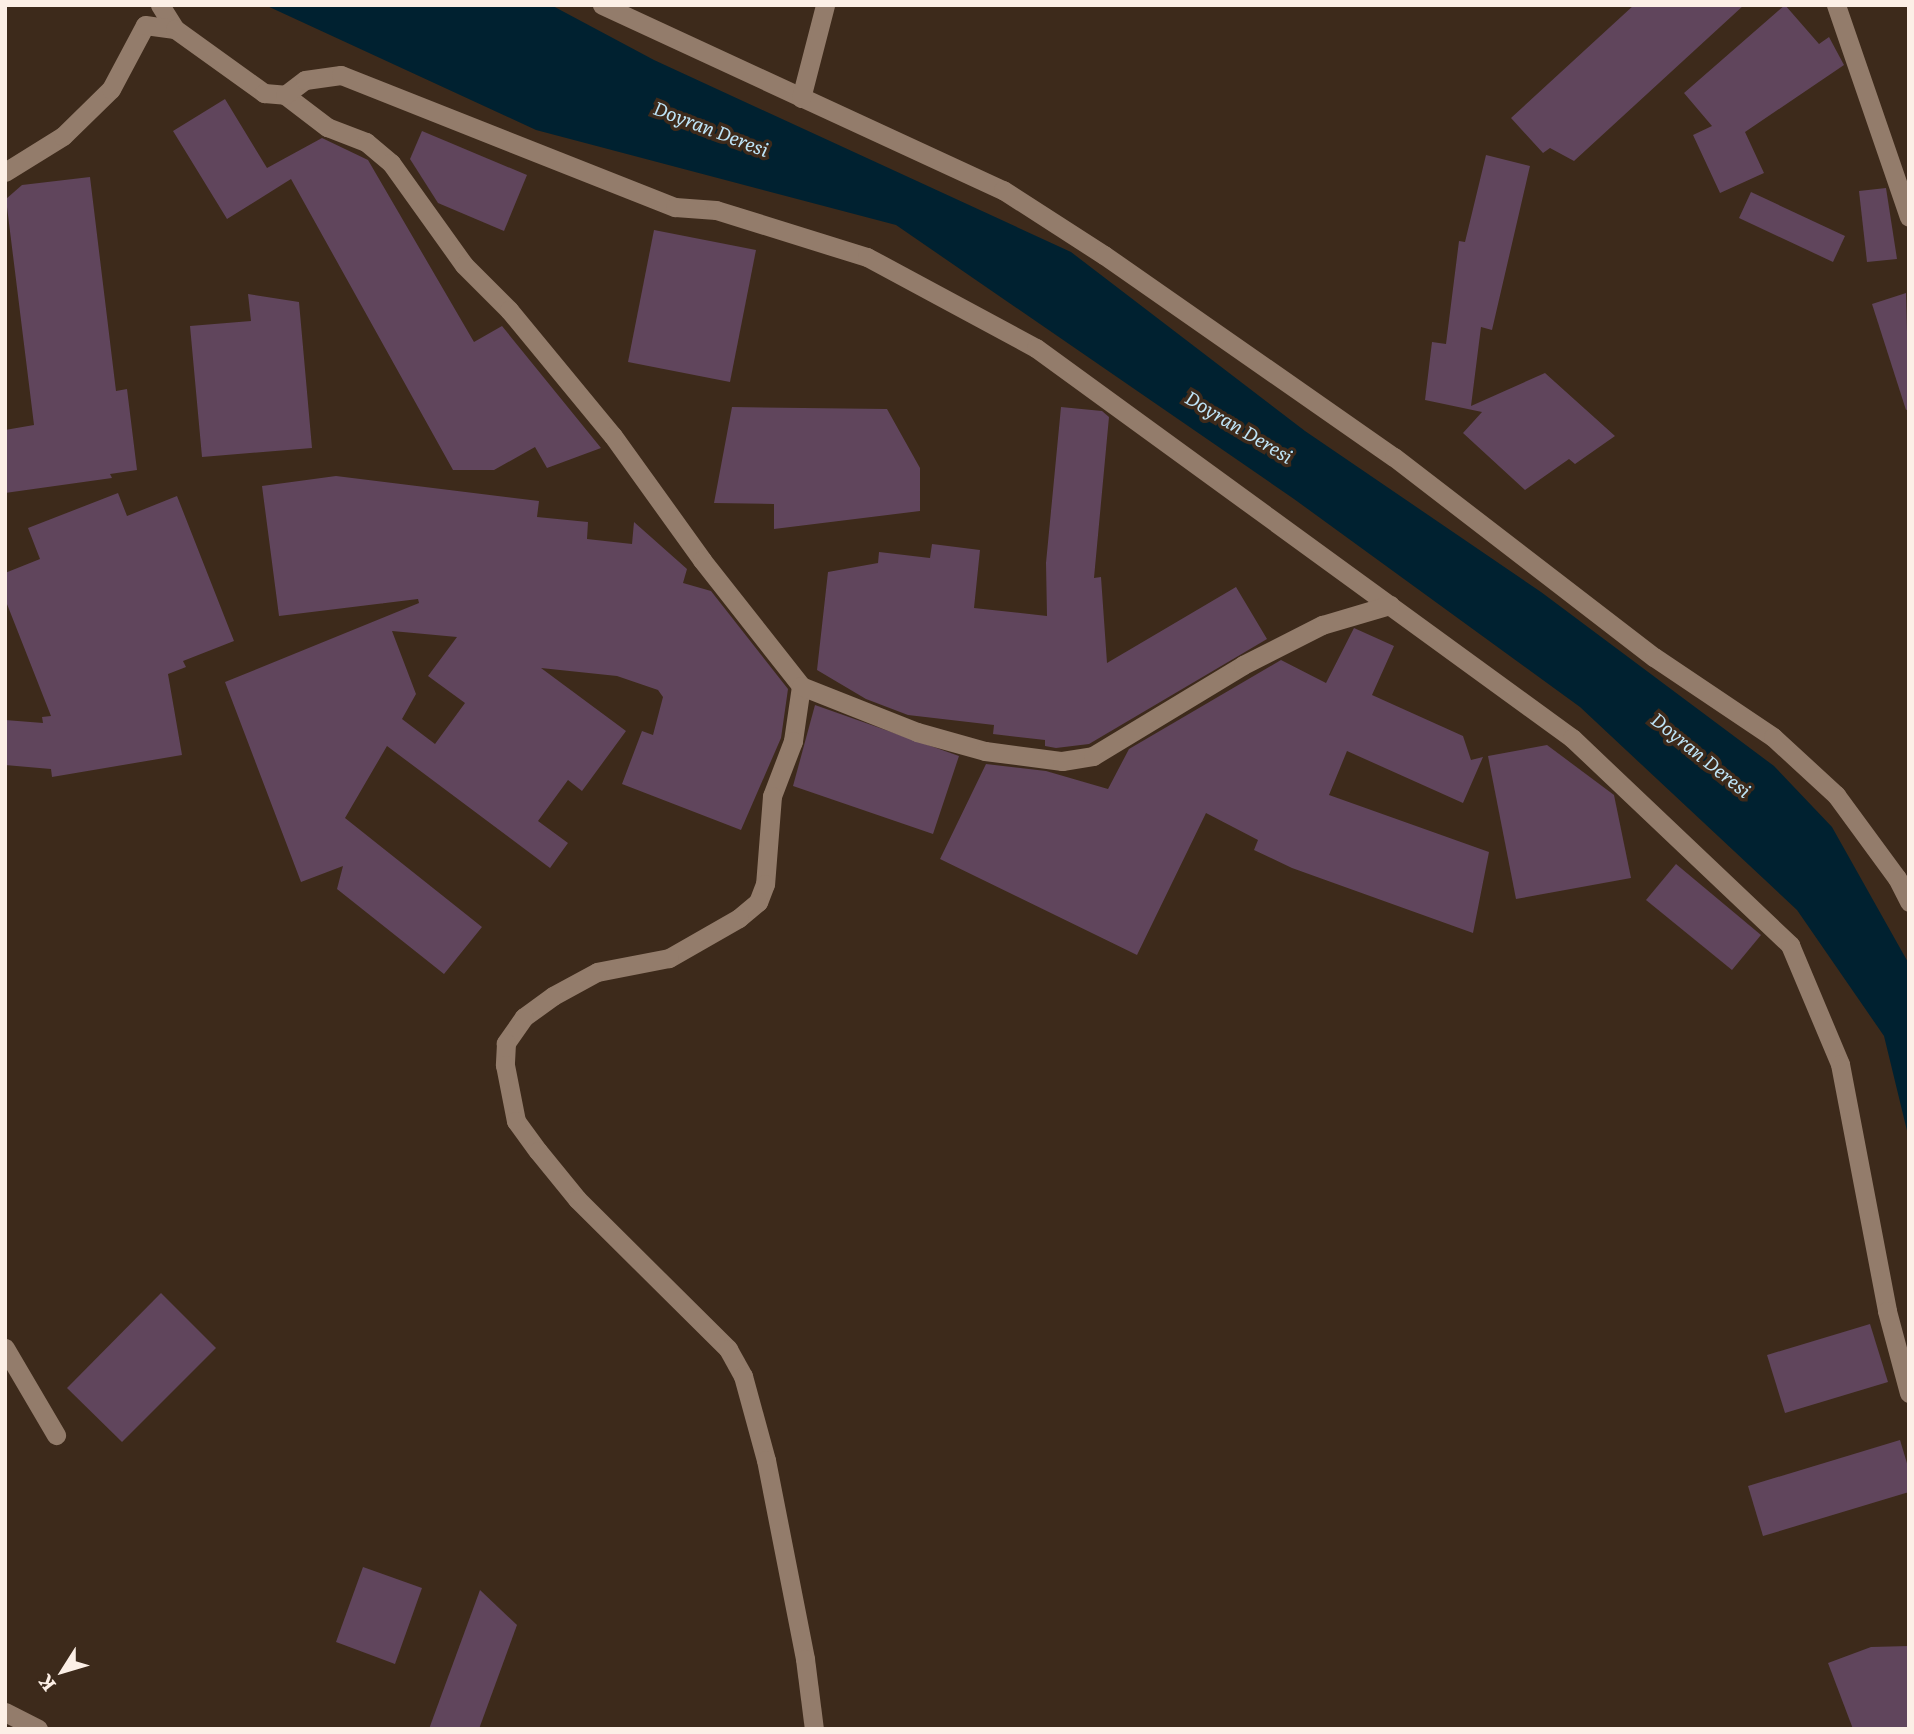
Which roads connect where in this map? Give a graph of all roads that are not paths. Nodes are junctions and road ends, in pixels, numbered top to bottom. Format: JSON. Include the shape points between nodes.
{"nodes":[{"id":1,"x":160,"y":5,"type":"edge"},
{"id":2,"x":602,"y":5,"type":"edge"},
{"id":3,"x":824,"y":5,"type":"edge"},
{"id":4,"x":1836,"y":5,"type":"edge"},
{"id":5,"x":175,"y":29,"type":"junction"},
{"id":6,"x":285,"y":95,"type":"junction"},
{"id":7,"x":801,"y":98,"type":"junction"},
{"id":8,"x":5,"y":172,"type":"edge"},
{"id":9,"x":1909,"y":217,"type":"edge"},
{"id":10,"x":1390,"y":605,"type":"junction"},
{"id":11,"x":801,"y":686,"type":"junction"},
{"id":12,"x":1909,"y":902,"type":"edge"},
{"id":13,"x":5,"y":1348,"type":"edge"},
{"id":14,"x":1909,"y":1393,"type":"edge"},
{"id":15,"x":56,"y":1435,"type":"dead end"},
{"id":16,"x":5,"y":1712,"type":"edge"},
{"id":17,"x":37,"y":1729,"type":"edge"},
{"id":18,"x":814,"y":1729,"type":"edge"}],
"edges":[{"from":1,"to":5,"type":"street"},
{"from":2,"to":7,"type":"street"},
{"from":3,"to":7,"type":"street"},
{"from":4,"to":9,"type":"street"},
{"from":5,"to":6,"type":"street","via":[[264,93]]},
{"from":5,"to":8,"type":"street","via":[[145,25],[111,89],[63,136]]},
{"from":6,"to":10,"type":"street","via":[[305,80],[341,75],[675,207],[716,210],[867,257],[1036,348]]},
{"from":6,"to":11,"type":"street","via":[[327,127],[366,142],[391,163],[464,265],[509,310],[613,436]]},
{"from":7,"to":12,"type":"street","via":[[1003,190],[1394,457],[1654,657],[1773,737],[1836,795]]},
{"from":10,"to":11,"type":"street","via":[[1322,625],[1242,666],[1093,757],[985,751],[917,732]]},
{"from":10,"to":14,"type":"street","via":[[1572,738],[1790,946],[1840,1063],[1887,1311]]},
{"from":11,"to":18,"type":"street","via":[[793,741],[772,796],[765,884],[758,902],[740,918],[669,958],[597,972],[553,996],[518,1026],[506,1043],[505,1065],[516,1121],[538,1151],[577,1199],[728,1349],[743,1376],[766,1460]]},
{"from":13,"to":15,"type":"street"},
{"from":16,"to":17,"type":"street"}]}
